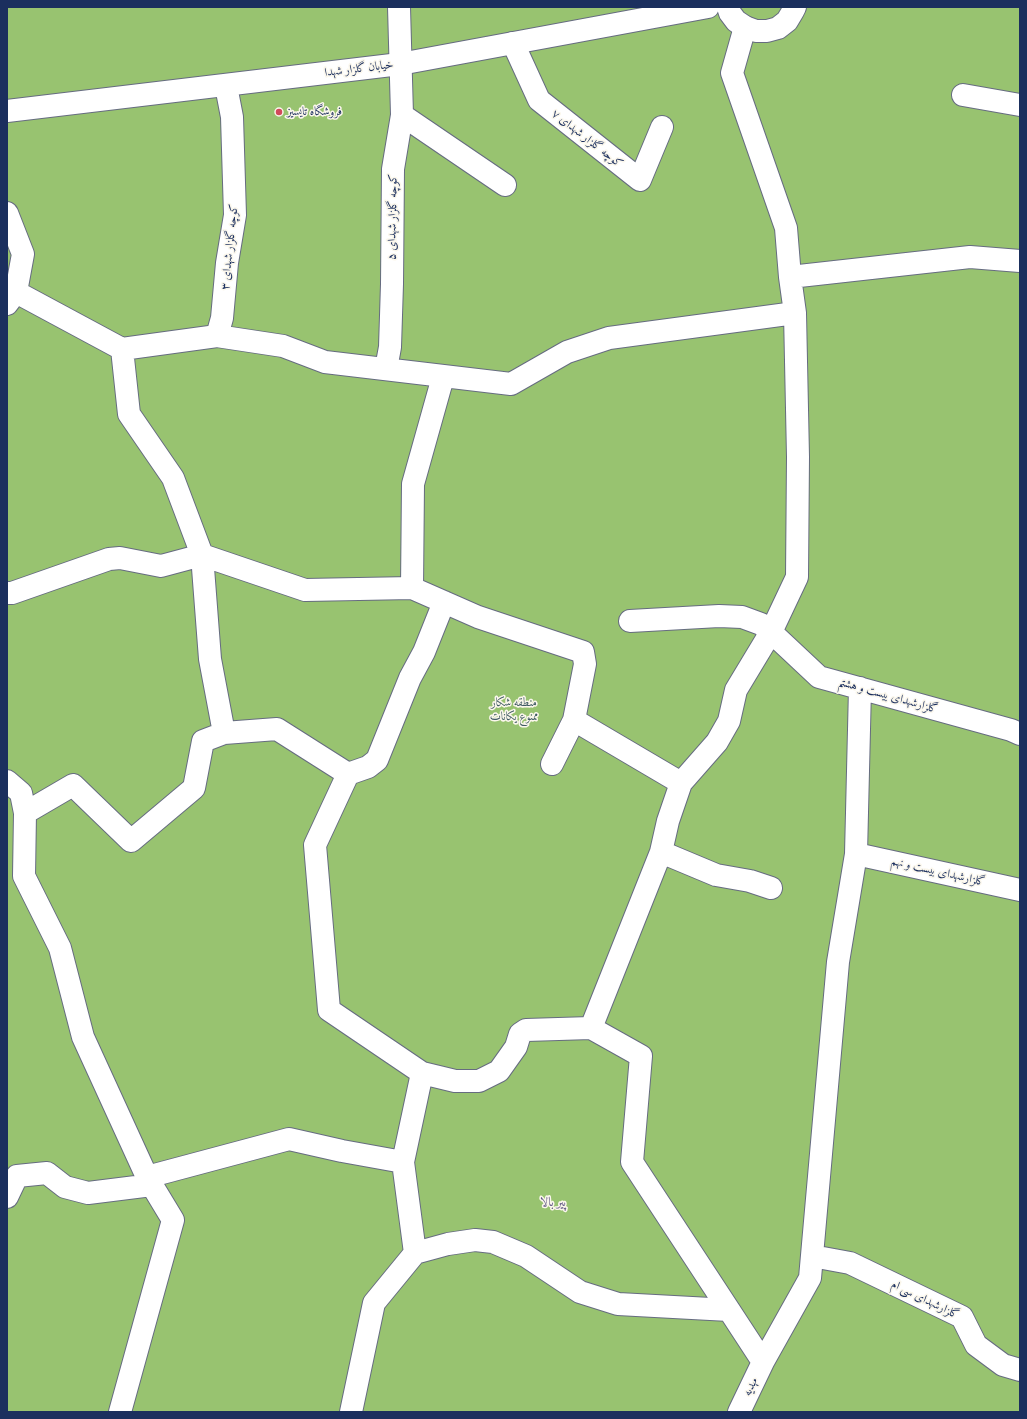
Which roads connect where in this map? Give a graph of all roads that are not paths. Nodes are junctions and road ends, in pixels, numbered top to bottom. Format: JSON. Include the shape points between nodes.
{"nodes":[{"id":1,"x":399,"y":7,"type":"edge"},
{"id":2,"x":708,"y":7,"type":"edge"},
{"id":3,"x":728,"y":7,"type":"edge"},
{"id":4,"x":795,"y":7,"type":"edge"},
{"id":5,"x":745,"y":27,"type":"junction"},
{"id":6,"x":513,"y":43,"type":"junction"},
{"id":7,"x":400,"y":64,"type":"junction"},
{"id":8,"x":226,"y":86,"type":"junction"},
{"id":9,"x":963,"y":95,"type":"dead end"},
{"id":10,"x":1020,"y":105,"type":"edge"},
{"id":11,"x":7,"y":111,"type":"edge"},
{"id":12,"x":402,"y":115,"type":"junction"},
{"id":13,"x":662,"y":127,"type":"dead end"},
{"id":14,"x":504,"y":185,"type":"dead end"},
{"id":15,"x":7,"y":213,"type":"edge"},
{"id":16,"x":1020,"y":261,"type":"edge"},
{"id":17,"x":790,"y":277,"type":"junction"},
{"id":18,"x":11,"y":298,"type":"edge"},
{"id":19,"x":795,"y":313,"type":"junction"},
{"id":20,"x":217,"y":336,"type":"junction"},
{"id":21,"x":122,"y":349,"type":"junction"},
{"id":22,"x":386,"y":369,"type":"junction"},
{"id":23,"x":443,"y":377,"type":"junction"},
{"id":24,"x":202,"y":554,"type":"junction"},
{"id":25,"x":412,"y":588,"type":"junction"},
{"id":26,"x":7,"y":593,"type":"edge"},
{"id":27,"x":444,"y":602,"type":"junction"},
{"id":28,"x":630,"y":622,"type":"dead end"},
{"id":29,"x":771,"y":632,"type":"junction"},
{"id":30,"x":860,"y":688,"type":"junction"},
{"id":31,"x":574,"y":720,"type":"junction"},
{"id":32,"x":224,"y":733,"type":"junction"},
{"id":33,"x":1020,"y":734,"type":"edge"},
{"id":34,"x":552,"y":764,"type":"dead end"},
{"id":35,"x":348,"y":774,"type":"junction"},
{"id":36,"x":7,"y":781,"type":"edge"},
{"id":37,"x":681,"y":783,"type":"junction"},
{"id":38,"x":25,"y":813,"type":"junction"},
{"id":39,"x":661,"y":852,"type":"junction"},
{"id":40,"x":856,"y":854,"type":"junction"},
{"id":41,"x":771,"y":888,"type":"dead end"},
{"id":42,"x":1020,"y":890,"type":"edge"},
{"id":43,"x":591,"y":1028,"type":"junction"},
{"id":44,"x":422,"y":1073,"type":"junction"},
{"id":45,"x":403,"y":1162,"type":"junction"},
{"id":46,"x":149,"y":1181,"type":"junction"},
{"id":47,"x":9,"y":1187,"type":"edge"},
{"id":48,"x":416,"y":1253,"type":"junction"},
{"id":49,"x":812,"y":1256,"type":"junction"},
{"id":50,"x":729,"y":1310,"type":"junction"},
{"id":51,"x":763,"y":1362,"type":"junction"},
{"id":52,"x":1020,"y":1370,"type":"edge"},
{"id":53,"x":120,"y":1412,"type":"edge"},
{"id":54,"x":351,"y":1412,"type":"edge"},
{"id":55,"x":738,"y":1412,"type":"edge"}],
"edges":[{"from":1,"to":7,"type":"street","name":"کوچه گلزار شهدای ۵"},
{"from":2,"to":6,"type":"street","name":"خیابان گلزار شهدا"},
{"from":3,"to":5,"type":"street","via":[[736,21]]},
{"from":4,"to":5,"type":"street","via":[[787,21],[778,28],[756,31]]},
{"from":5,"to":17,"type":"street","via":[[732,73],[786,228]]},
{"from":6,"to":7,"type":"street","name":"خیابان گلزار شهدا"},
{"from":6,"to":13,"type":"street","name":"کوچه گلزار شهدای ۷","via":[[539,100],[640,180]]},
{"from":7,"to":8,"type":"street","name":"خیابان گلزار شهدا"},
{"from":7,"to":12,"type":"street","name":"کوچه گلزار شهدای ۵"},
{"from":8,"to":11,"type":"street","name":"خیابان گلزار شهدا"},
{"from":8,"to":20,"type":"street","name":"کوچه گلزار شهدای ۳","via":[[232,117],[235,214],[222,318]]},
{"from":9,"to":10,"type":"street"},
{"from":12,"to":14,"type":"street"},
{"from":12,"to":22,"type":"street","name":"کوچه گلزار شهدای ۵","via":[[393,169],[390,347]]},
{"from":15,"to":18,"type":"street","via":[[23,254]]},
{"from":16,"to":17,"type":"street","via":[[970,256]]},
{"from":17,"to":19,"type":"street"},
{"from":18,"to":21,"type":"street"},
{"from":19,"to":23,"type":"street","via":[[609,338],[567,352],[511,384]]},
{"from":19,"to":29,"type":"street","via":[[797,577]]},
{"from":20,"to":21,"type":"street"},
{"from":20,"to":22,"type":"street","via":[[283,346],[325,362]]},
{"from":21,"to":24,"type":"street","via":[[129,414],[173,478]]},
{"from":22,"to":23,"type":"street"},
{"from":23,"to":25,"type":"street","via":[[413,484]]},
{"from":24,"to":25,"type":"street","via":[[305,590]]},
{"from":24,"to":26,"type":"street","via":[[161,566],[120,558],[109,559]]},
{"from":24,"to":32,"type":"street","via":[[210,659]]},
{"from":25,"to":27,"type":"street"},
{"from":27,"to":31,"type":"street","via":[[478,617],[582,652],[585,664]]},
{"from":27,"to":35,"type":"street","via":[[377,760],[368,767]]},
{"from":28,"to":29,"type":"street","name":"گلزارشهدای بیست و هشتم","via":[[719,616],[742,617],[761,624]]},
{"from":29,"to":30,"type":"street","name":"گلزارشهدای بیست و هشتم","via":[[819,677]]},
{"from":29,"to":37,"type":"street","via":[[736,690],[729,721],[717,742]]},
{"from":30,"to":33,"type":"street","name":"گلزارشهدای بیست و هشتم"},
{"from":30,"to":40,"type":"street","name":"مهدیه"},
{"from":31,"to":34,"type":"street"},
{"from":31,"to":37,"type":"street"},
{"from":32,"to":35,"type":"street","via":[[277,729]]},
{"from":32,"to":38,"type":"street","via":[[203,741],[194,788],[131,841],[73,784]]},
{"from":35,"to":44,"type":"street","via":[[315,845],[329,1010]]},
{"from":36,"to":38,"type":"street","via":[[21,793]]},
{"from":37,"to":39,"type":"street"},
{"from":38,"to":46,"type":"street","via":[[24,876],[60,948],[84,1037]]},
{"from":39,"to":41,"type":"street","via":[[716,875]]},
{"from":39,"to":43,"type":"street"},
{"from":40,"to":42,"type":"street","name":"گلزارشهدای بیست و نهم"},
{"from":40,"to":49,"type":"street","name":"مهدیه","via":[[838,962]]},
{"from":43,"to":44,"type":"street","via":[[526,1030],[520,1034],[516,1047],[499,1071],[479,1081],[456,1080]]},
{"from":43,"to":50,"type":"street","via":[[641,1056],[632,1162]]},
{"from":44,"to":45,"type":"street"},
{"from":45,"to":46,"type":"street","via":[[289,1139]]},
{"from":45,"to":48,"type":"street"},
{"from":46,"to":47,"type":"street","via":[[88,1193],[65,1187],[47,1173],[17,1176]]},
{"from":46,"to":53,"type":"street","via":[[173,1220]]},
{"from":48,"to":50,"type":"street","via":[[475,1240],[493,1242],[526,1256],[580,1292],[618,1304]]},
{"from":48,"to":54,"type":"street","via":[[374,1303]]},
{"from":49,"to":51,"type":"street","name":"مهدیه","via":[[810,1278]]},
{"from":49,"to":52,"type":"street","name":"گلزارشهدای سی ام","via":[[850,1263],[962,1317],[976,1345],[1003,1365]]},
{"from":50,"to":51,"type":"street"},
{"from":51,"to":55,"type":"street","name":"مهدیه"}]}
